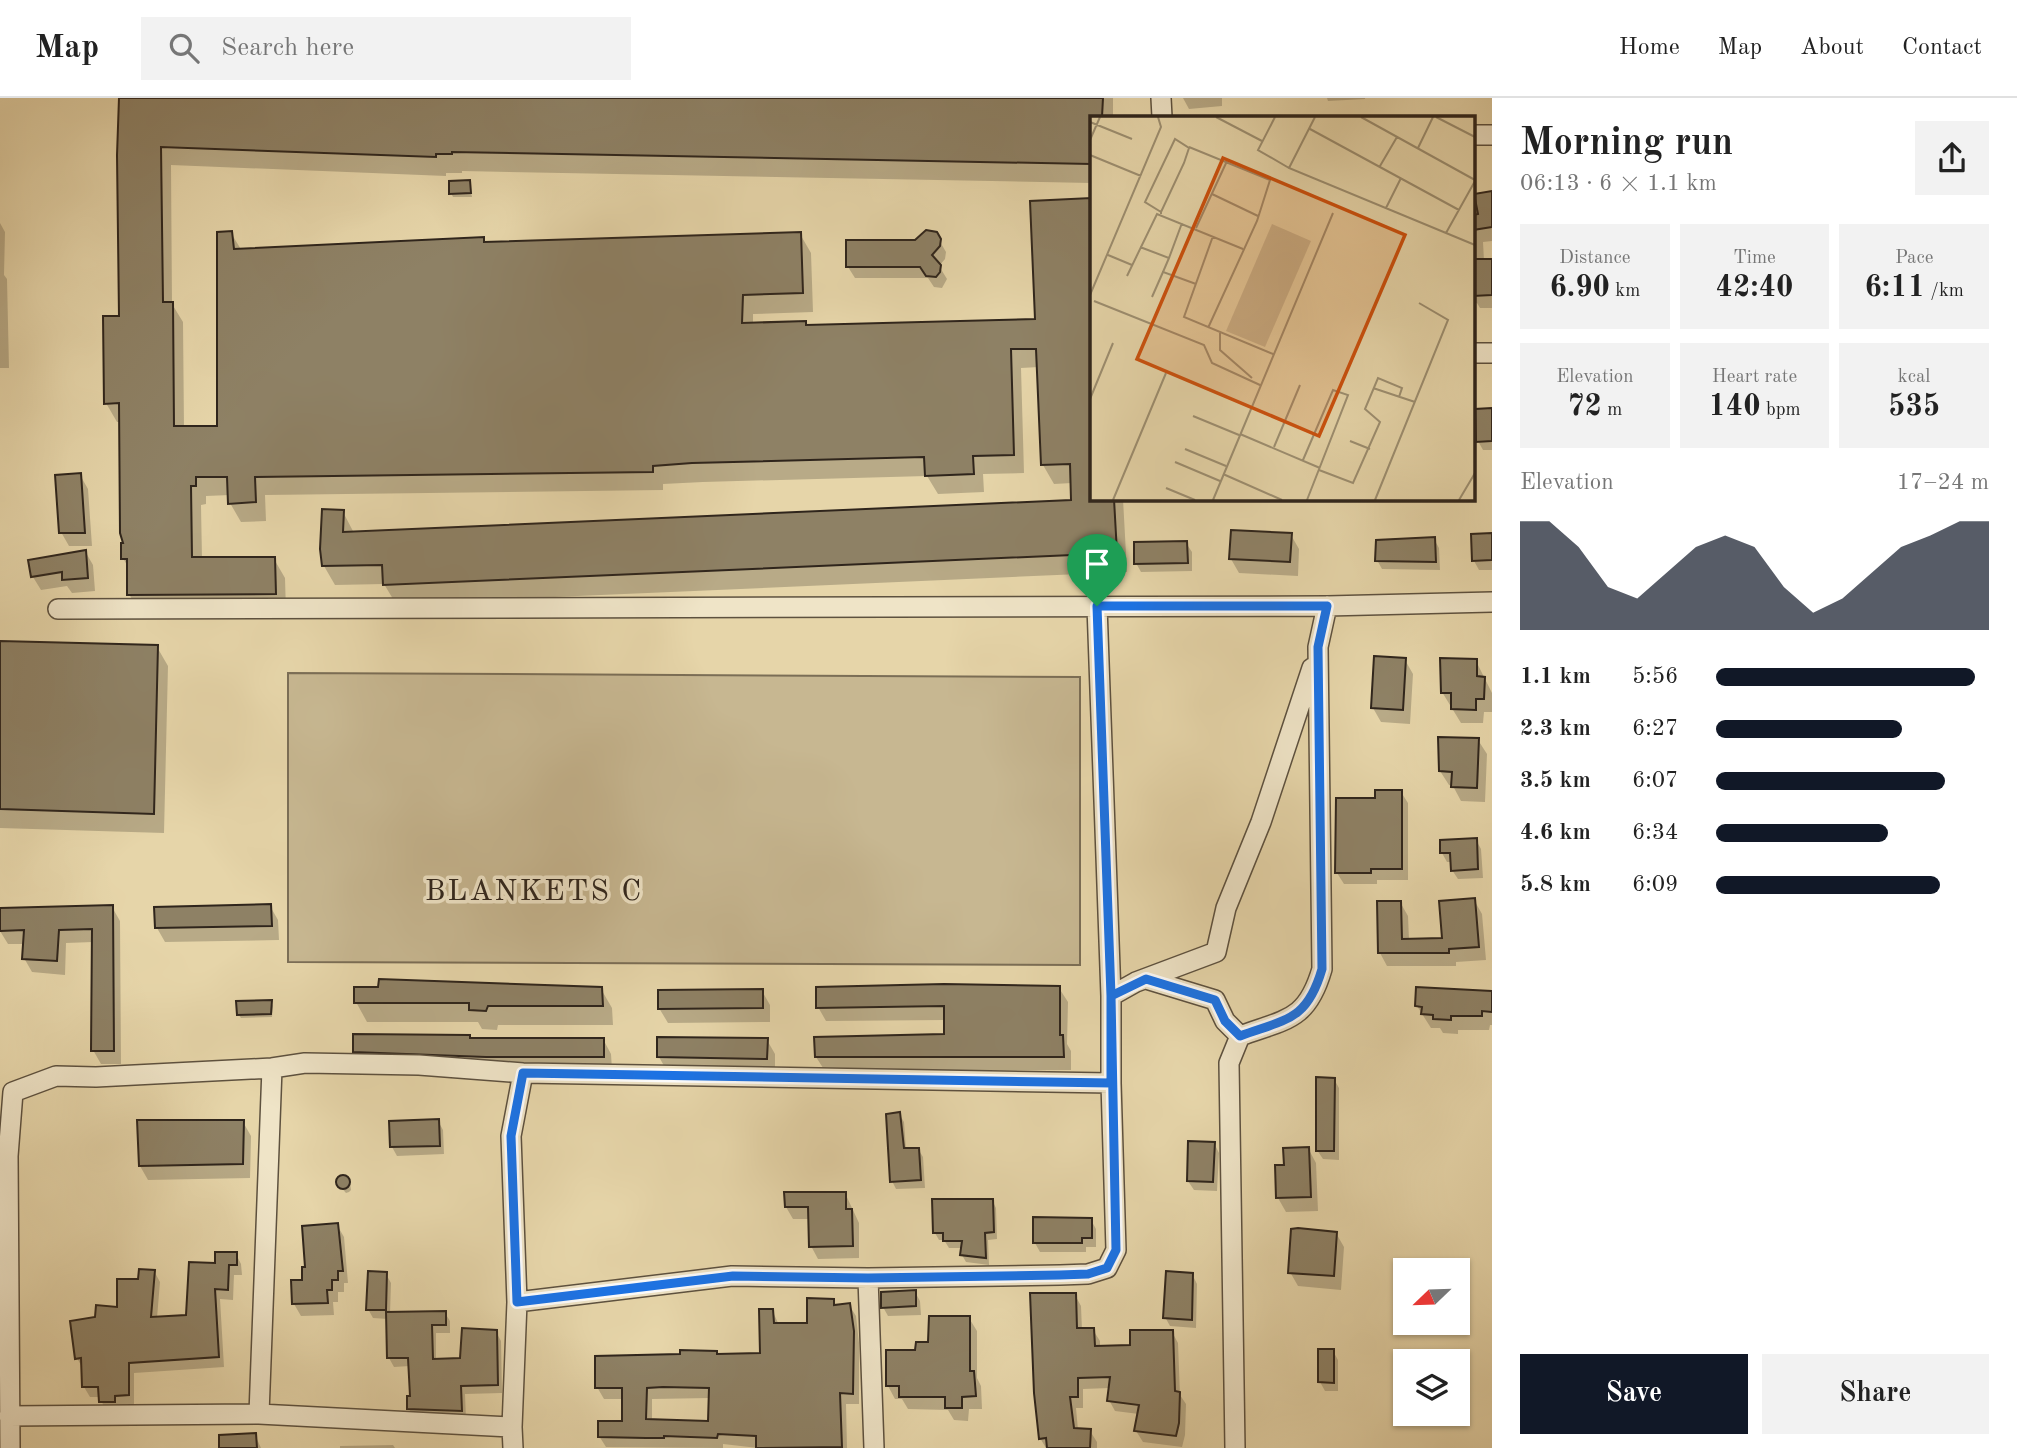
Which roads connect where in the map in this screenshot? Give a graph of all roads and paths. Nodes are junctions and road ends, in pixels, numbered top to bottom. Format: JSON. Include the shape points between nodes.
{"nodes":[{"id":1,"x":1161,"y":98,"type":"edge"},
{"id":2,"x":1162,"y":116,"type":"edge"},
{"id":3,"x":1492,"y":602,"type":"edge"},
{"id":4,"x":1097,"y":606,"type":"junction"},
{"id":5,"x":1327,"y":606,"type":"junction"},
{"id":6,"x":58,"y":609,"type":"dead end"},
{"id":7,"x":1318,"y":647,"type":"junction"},
{"id":8,"x":1146,"y":979,"type":"junction"},
{"id":9,"x":1111,"y":996,"type":"junction"},
{"id":10,"x":1240,"y":1036,"type":"junction"},
{"id":11,"x":272,"y":1068,"type":"junction"},
{"id":12,"x":523,"y":1073,"type":"junction"},
{"id":13,"x":1111,"y":1083,"type":"junction"},
{"id":14,"x":868,"y":1278,"type":"junction"},
{"id":15,"x":517,"y":1302,"type":"junction"},
{"id":16,"x":259,"y":1414,"type":"junction"},
{"id":17,"x":9,"y":1416,"type":"junction"},
{"id":18,"x":512,"y":1427,"type":"junction"},
{"id":19,"x":10,"y":1448,"type":"edge"},
{"id":20,"x":513,"y":1448,"type":"edge"},
{"id":21,"x":874,"y":1448,"type":"edge"},
{"id":22,"x":1235,"y":1448,"type":"edge"}],
"edges":[{"from":1,"to":2,"type":"street"},
{"from":3,"to":5,"type":"street"},
{"from":4,"to":5,"type":"street"},
{"from":4,"to":6,"type":"street"},
{"from":4,"to":9,"type":"street"},
{"from":5,"to":7,"type":"street"},
{"from":7,"to":8,"type":"street","via":[[1261,822],[1226,908],[1216,952]]},
{"from":7,"to":10,"type":"street","via":[[1322,969],[1315,993],[1297,1015]]},
{"from":8,"to":9,"type":"street"},
{"from":8,"to":10,"type":"street","via":[[1215,1000],[1225,1021]]},
{"from":9,"to":13,"type":"street"},
{"from":10,"to":22,"type":"street","via":[[1229,1063]]},
{"from":11,"to":12,"type":"street","via":[[305,1063],[419,1065]]},
{"from":11,"to":16,"type":"street"},
{"from":11,"to":17,"type":"street","via":[[56,1076],[13,1092],[8,1157]]},
{"from":12,"to":13,"type":"street"},
{"from":12,"to":15,"type":"street","via":[[511,1136]]},
{"from":13,"to":14,"type":"street","via":[[1116,1250],[1107,1268],[1088,1274]]},
{"from":14,"to":15,"type":"street","via":[[733,1276]]},
{"from":14,"to":21,"type":"street"},
{"from":15,"to":18,"type":"street"},
{"from":16,"to":17,"type":"street"},
{"from":16,"to":18,"type":"street"},
{"from":17,"to":19,"type":"street"},
{"from":18,"to":20,"type":"street"}]}
